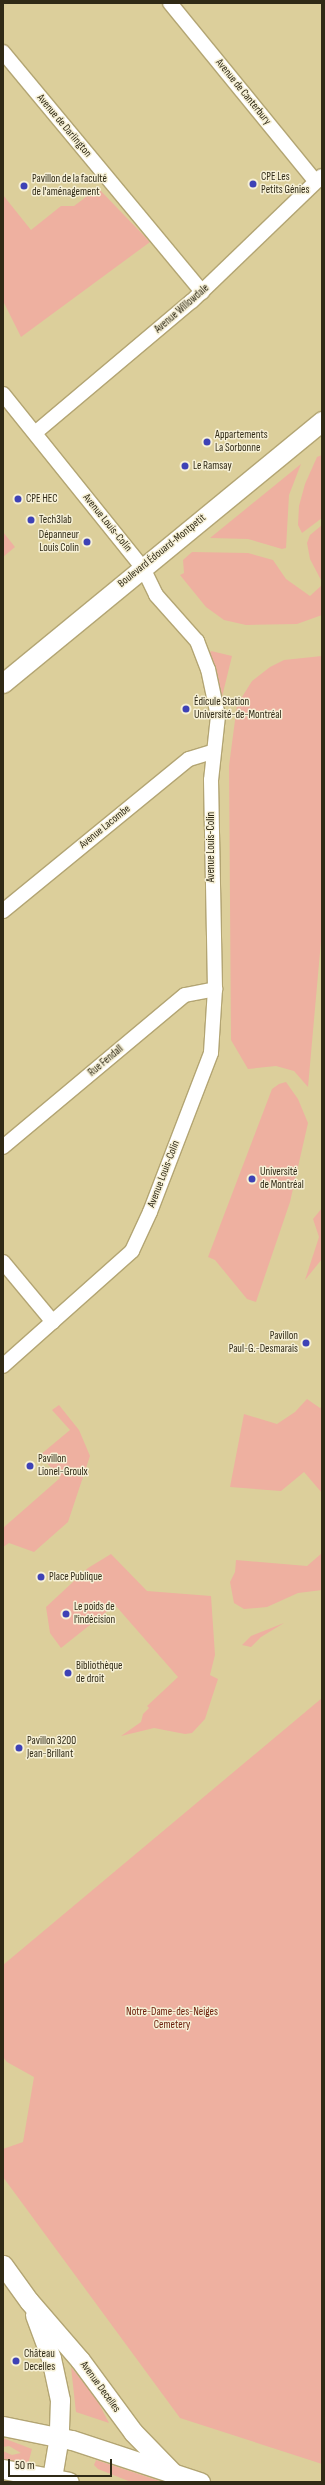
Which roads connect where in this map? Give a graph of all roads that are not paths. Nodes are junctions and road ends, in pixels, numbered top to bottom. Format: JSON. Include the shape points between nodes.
{"nodes":[{"id":1,"x":170,"y":3,"type":"edge"},
{"id":2,"x":3,"y":52,"type":"edge"},
{"id":3,"x":319,"y":178,"type":"edge"},
{"id":4,"x":202,"y":292,"type":"junction"},
{"id":5,"x":3,"y":394,"type":"edge"},
{"id":6,"x":322,"y":421,"type":"edge"},
{"id":7,"x":35,"y":433,"type":"junction"},
{"id":8,"x":143,"y":568,"type":"junction"},
{"id":9,"x":3,"y":683,"type":"edge"},
{"id":10,"x":212,"y":752,"type":"junction"},
{"id":11,"x":3,"y":910,"type":"edge"},
{"id":12,"x":215,"y":989,"type":"junction"},
{"id":13,"x":3,"y":1147,"type":"edge"},
{"id":14,"x":3,"y":1262,"type":"edge"},
{"id":15,"x":53,"y":1322,"type":"junction"},
{"id":16,"x":3,"y":1366,"type":"edge"},
{"id":17,"x":3,"y":2265,"type":"edge"},
{"id":18,"x":29,"y":2301,"type":"junction"},
{"id":19,"x":3,"y":2426,"type":"edge"},
{"id":20,"x":59,"y":2436,"type":"junction"},
{"id":21,"x":3,"y":2470,"type":"edge"},
{"id":22,"x":172,"y":2472,"type":"junction"},
{"id":23,"x":60,"y":2480,"type":"edge"},
{"id":24,"x":200,"y":2482,"type":"edge"}],
"edges":[{"from":1,"to":3,"type":"street","name":"Avenue de Canterbury"},
{"from":2,"to":4,"type":"street","name":"Avenue de Darlington"},
{"from":3,"to":4,"type":"street","name":"Avenue Willowdale"},
{"from":4,"to":7,"type":"street","name":"Avenue Willowdale"},
{"from":5,"to":7,"type":"street","name":"Avenue Louis-Colin"},
{"from":6,"to":8,"type":"street","name":"Boulevard Édouard-Montpetit"},
{"from":7,"to":8,"type":"street","name":"Avenue Louis-Colin"},
{"from":8,"to":9,"type":"street","name":"Boulevard Édouard-Montpetit"},
{"from":8,"to":10,"type":"street","name":"Avenue Louis-Colin","via":[[156,595],[197,640],[208,669],[218,716]]},
{"from":10,"to":11,"type":"street","name":"Avenue Lacombe","via":[[189,758]]},
{"from":10,"to":12,"type":"street","name":"Avenue Louis-Colin","via":[[211,866]]},
{"from":12,"to":13,"type":"street","name":"Rue Fendall","via":[[185,995]]},
{"from":12,"to":15,"type":"street","name":"Avenue Louis-Colin","via":[[211,1053],[139,1238],[120,1264]]},
{"from":14,"to":15,"type":"street"},
{"from":15,"to":16,"type":"street","name":"Avenue Louis-Colin"},
{"from":17,"to":18,"type":"street","name":"Avenue Decelles"},
{"from":18,"to":20,"type":"street","name":"Avenue Decelles","via":[[56,2374],[60,2400]]},
{"from":18,"to":22,"type":"street","name":"Avenue Decelles","via":[[80,2360],[138,2438]]},
{"from":19,"to":20,"type":"street"},
{"from":20,"to":22,"type":"street"},
{"from":20,"to":23,"type":"street","name":"Avenue Decelles"},
{"from":21,"to":23,"type":"street"},
{"from":22,"to":24,"type":"street"}]}
